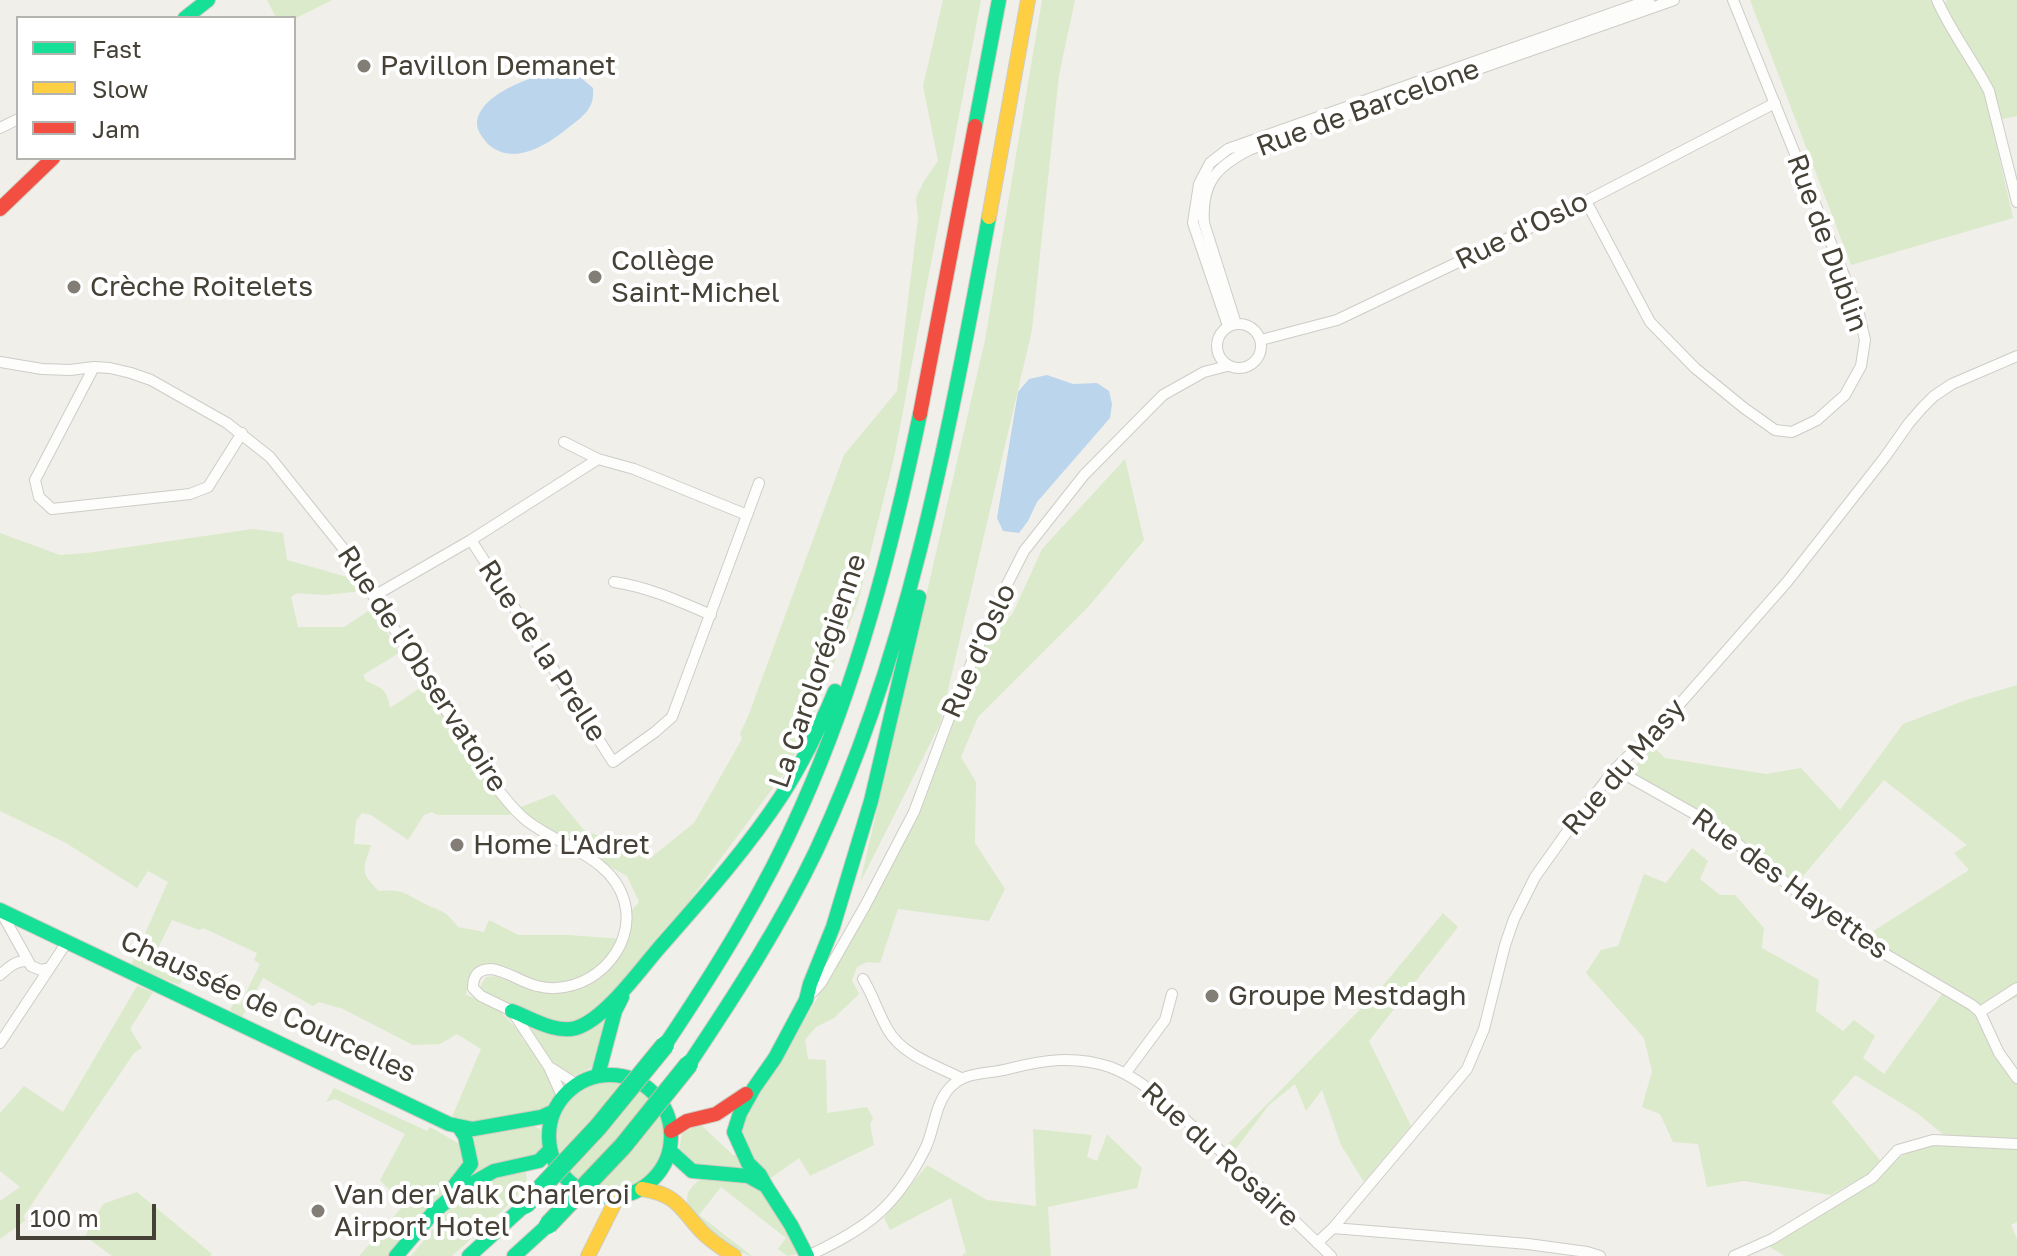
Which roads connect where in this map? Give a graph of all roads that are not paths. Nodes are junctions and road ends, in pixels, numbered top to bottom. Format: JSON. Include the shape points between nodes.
{"nodes":[{"id":1,"x":208,"y":0,"type":"edge"},
{"id":2,"x":216,"y":0,"type":"edge"},
{"id":3,"x":999,"y":0,"type":"edge"},
{"id":4,"x":1028,"y":0,"type":"edge"},
{"id":5,"x":1649,"y":0,"type":"edge"},
{"id":6,"x":1674,"y":0,"type":"edge"},
{"id":7,"x":1733,"y":0,"type":"edge"},
{"id":8,"x":1937,"y":0,"type":"edge"},
{"id":9,"x":192,"y":16,"type":"edge"},
{"id":10,"x":1775,"y":103,"type":"junction"},
{"id":11,"x":51,"y":160,"type":"edge"},
{"id":12,"x":1586,"y":201,"type":"junction"},
{"id":13,"x":2017,"y":202,"type":"edge"},
{"id":14,"x":0,"y":209,"type":"edge"},
{"id":15,"x":1232,"y":325,"type":"junction"},
{"id":16,"x":1261,"y":340,"type":"junction"},
{"id":17,"x":2017,"y":356,"type":"edge"},
{"id":18,"x":0,"y":362,"type":"edge"},
{"id":19,"x":1227,"y":366,"type":"junction"},
{"id":20,"x":94,"y":367,"type":"junction"},
{"id":21,"x":242,"y":433,"type":"junction"},
{"id":22,"x":564,"y":442,"type":"dead end"},
{"id":23,"x":598,"y":459,"type":"junction"},
{"id":24,"x":936,"y":482,"type":"junction"},
{"id":25,"x":759,"y":483,"type":"dead end"},
{"id":26,"x":747,"y":515,"type":"junction"},
{"id":27,"x":471,"y":540,"type":"junction"},
{"id":28,"x":614,"y":582,"type":"dead end"},
{"id":29,"x":374,"y":596,"type":"junction"},
{"id":30,"x":711,"y":615,"type":"junction"},
{"id":31,"x":860,"y":648,"type":"junction"},
{"id":32,"x":1615,"y":769,"type":"junction"},
{"id":33,"x":0,"y":910,"type":"edge"},
{"id":34,"x":67,"y":942,"type":"junction"},
{"id":35,"x":27,"y":961,"type":"junction"},
{"id":36,"x":49,"y":968,"type":"junction"},
{"id":37,"x":0,"y":975,"type":"edge"},
{"id":38,"x":863,"y":979,"type":"dead end"},
{"id":39,"x":631,"y":980,"type":"junction"},
{"id":40,"x":2017,"y":988,"type":"edge"},
{"id":41,"x":1172,"y":994,"type":"dead end"},
{"id":42,"x":806,"y":1000,"type":"junction"},
{"id":43,"x":512,"y":1011,"type":"junction"},
{"id":44,"x":1980,"y":1012,"type":"junction"},
{"id":45,"x":0,"y":1043,"type":"edge"},
{"id":46,"x":549,"y":1067,"type":"junction"},
{"id":47,"x":1125,"y":1074,"type":"junction"},
{"id":48,"x":598,"y":1075,"type":"junction"},
{"id":49,"x":961,"y":1078,"type":"junction"},
{"id":50,"x":2017,"y":1078,"type":"edge"},
{"id":51,"x":754,"y":1088,"type":"junction"},
{"id":52,"x":564,"y":1097,"type":"junction"},
{"id":53,"x":518,"y":1120,"type":"junction"},
{"id":54,"x":459,"y":1127,"type":"junction"},
{"id":55,"x":671,"y":1131,"type":"junction"},
{"id":56,"x":549,"y":1142,"type":"junction"},
{"id":57,"x":2017,"y":1144,"type":"edge"},
{"id":58,"x":670,"y":1151,"type":"junction"},
{"id":59,"x":766,"y":1186,"type":"junction"},
{"id":60,"x":642,"y":1189,"type":"junction"},
{"id":61,"x":617,"y":1198,"type":"junction"},
{"id":62,"x":447,"y":1199,"type":"junction"},
{"id":63,"x":1333,"y":1228,"type":"junction"},
{"id":64,"x":1317,"y":1243,"type":"junction"},
{"id":65,"x":396,"y":1256,"type":"edge"},
{"id":66,"x":469,"y":1256,"type":"edge"},
{"id":67,"x":514,"y":1256,"type":"edge"},
{"id":68,"x":588,"y":1256,"type":"edge"},
{"id":69,"x":734,"y":1256,"type":"edge"},
{"id":70,"x":807,"y":1256,"type":"edge"},
{"id":71,"x":1331,"y":1256,"type":"edge"},
{"id":72,"x":1600,"y":1256,"type":"edge"},
{"id":73,"x":1734,"y":1256,"type":"edge"}],
"edges":[{"from":1,"to":9,"type":"main road"},
{"from":2,"to":9,"type":"main road"},
{"from":3,"to":31,"type":"main road","name":"La Carolorégienne","via":[[905,485]]},
{"from":4,"to":24,"type":"main road","name":"La Carolorégienne"},
{"from":5,"to":15,"type":"street","name":"Rue de Barcelone","via":[[1228,149],[1210,163],[1199,184],[1193,223]]},
{"from":6,"to":15,"type":"street","name":"Rue de Barcelone","via":[[1251,149],[1218,169],[1203,206],[1204,223]]},
{"from":7,"to":10,"type":"street","name":"Rue de Dublin"},
{"from":8,"to":13,"type":"street","via":[[1989,91]]},
{"from":10,"to":12,"type":"street","name":"Rue d'Oslo"},
{"from":10,"to":12,"type":"street","name":"Rue de Dublin","via":[[1858,310],[1865,340],[1861,366],[1845,395],[1817,420],[1792,432],[1775,430],[1695,368],[1650,322]]},
{"from":11,"to":14,"type":"main road"},
{"from":12,"to":16,"type":"street","name":"Rue d'Oslo","via":[[1337,320]]},
{"from":15,"to":16,"type":"street","via":[[1252,327]]},
{"from":15,"to":19,"type":"street","via":[[1222,331],[1216,346]]},
{"from":16,"to":19,"type":"street","via":[[1260,355],[1249,366]]},
{"from":17,"to":32,"type":"street","name":"Rue du Masy","via":[[1952,384],[1922,408],[1787,582]]},
{"from":18,"to":20,"type":"street","name":"Rue de l'Observatoire","via":[[42,369]]},
{"from":19,"to":42,"type":"street","name":"Rue d'Oslo","via":[[1204,372],[1163,395],[1084,475],[1024,551],[990,618],[914,812],[821,983]]},
{"from":20,"to":21,"type":"street","name":"Rue de l'Observatoire","via":[[151,380]]},
{"from":20,"to":21,"type":"street","via":[[35,480],[39,497],[52,509],[190,494],[208,487]]},
{"from":21,"to":29,"type":"street","name":"Rue de l'Observatoire","via":[[311,506]]},
{"from":22,"to":23,"type":"street"},
{"from":23,"to":26,"type":"street"},
{"from":23,"to":27,"type":"street"},
{"from":24,"to":42,"type":"main road","via":[[938,512],[871,801]]},
{"from":24,"to":67,"type":"main road","name":"La Carolorégienne","bridge":true,"via":[[864,733],[787,908],[689,1064],[623,1146]]},
{"from":25,"to":26,"type":"street"},
{"from":26,"to":30,"type":"street"},
{"from":27,"to":29,"type":"street"},
{"from":27,"to":30,"type":"street","name":"Rue de la Prelle","via":[[613,762],[672,717]]},
{"from":28,"to":30,"type":"street","via":[[648,589]]},
{"from":29,"to":43,"type":"street","name":"Rue de l'Observatoire","via":[[490,779],[527,820],[605,869],[625,902],[627,927],[618,950],[588,980],[563,988],[538,987],[491,969],[478,972],[473,988]]},
{"from":31,"to":39,"type":"main road","via":[[845,664],[814,738],[781,797]]},
{"from":31,"to":66,"type":"main road","name":"La Carolorégienne","bridge":true,"via":[[801,809],[714,972],[665,1045],[599,1127]]},
{"from":32,"to":44,"type":"street","name":"Rue des Hayettes","via":[[1714,825],[1846,931]]},
{"from":32,"to":63,"type":"street","name":"Rue du Masy","via":[[1553,849],[1524,897],[1467,1069]]},
{"from":33,"to":34,"type":"main road","name":"Chaussée de Courcelles"},
{"from":33,"to":35,"type":"street"},
{"from":34,"to":36,"type":"street"},
{"from":34,"to":54,"type":"main road","name":"Chaussée de Courcelles"},
{"from":35,"to":36,"type":"street","via":[[41,970]]},
{"from":35,"to":37,"type":"street"},
{"from":36,"to":45,"type":"street"},
{"from":38,"to":49,"type":"street","via":[[889,1034]]},
{"from":39,"to":43,"type":"main road","via":[[598,1015],[577,1028],[552,1028]]},
{"from":39,"to":48,"type":"main road","via":[[615,1011]]},
{"from":40,"to":44,"type":"street"},
{"from":41,"to":47,"type":"street","via":[[1165,1020]]},
{"from":42,"to":51,"type":"main road"},
{"from":43,"to":46,"type":"street","name":"Rue de l'Observatoire"},
{"from":44,"to":50,"type":"street"},
{"from":46,"to":52,"type":"street","name":"Rue de l'Observatoire"},
{"from":46,"to":52,"type":"street","name":"Rue de l'Observatoire"},
{"from":47,"to":49,"type":"street","name":"Rue du Rosaire","via":[[1092,1063],[1047,1059]]},
{"from":47,"to":64,"type":"street","name":"Rue du Rosaire","via":[[1165,1101]]},
{"from":48,"to":52,"type":"main road"},
{"from":48,"to":55,"type":"main road","via":[[617,1075],[647,1087],[665,1109]]},
{"from":49,"to":70,"type":"street","via":[[946,1092],[926,1147],[887,1207],[841,1240]]},
{"from":51,"to":55,"type":"main road","via":[[716,1114]]},
{"from":51,"to":59,"type":"main road","via":[[734,1132]]},
{"from":52,"to":53,"type":"main road","name":"Chaussée de Courcelles","via":[[541,1117]]},
{"from":52,"to":56,"type":"main road"},
{"from":53,"to":54,"type":"main road","name":"Chaussée de Courcelles"},
{"from":53,"to":56,"type":"main road","via":[[533,1125]]},
{"from":54,"to":62,"type":"main road","via":[[471,1164]]},
{"from":55,"to":58,"type":"main road"},
{"from":56,"to":61,"type":"main road","via":[[560,1172],[582,1191]]},
{"from":56,"to":62,"type":"main road","via":[[542,1160],[501,1168]]},
{"from":57,"to":73,"type":"street","via":[[1933,1140],[1898,1150],[1872,1178]]},
{"from":58,"to":59,"type":"main road","via":[[692,1171],[748,1176]]},
{"from":58,"to":60,"type":"main road","via":[[665,1165]]},
{"from":59,"to":70,"type":"main road"},
{"from":60,"to":61,"type":"main road"},
{"from":60,"to":69,"type":"main road","via":[[672,1197],[703,1233]]},
{"from":61,"to":68,"type":"main road"},
{"from":62,"to":65,"type":"main road"},
{"from":63,"to":64,"type":"street","name":"Rue du Masy"},
{"from":63,"to":72,"type":"street","via":[[1528,1244]]},
{"from":64,"to":71,"type":"street","name":"Rue du Rosaire"}]}
